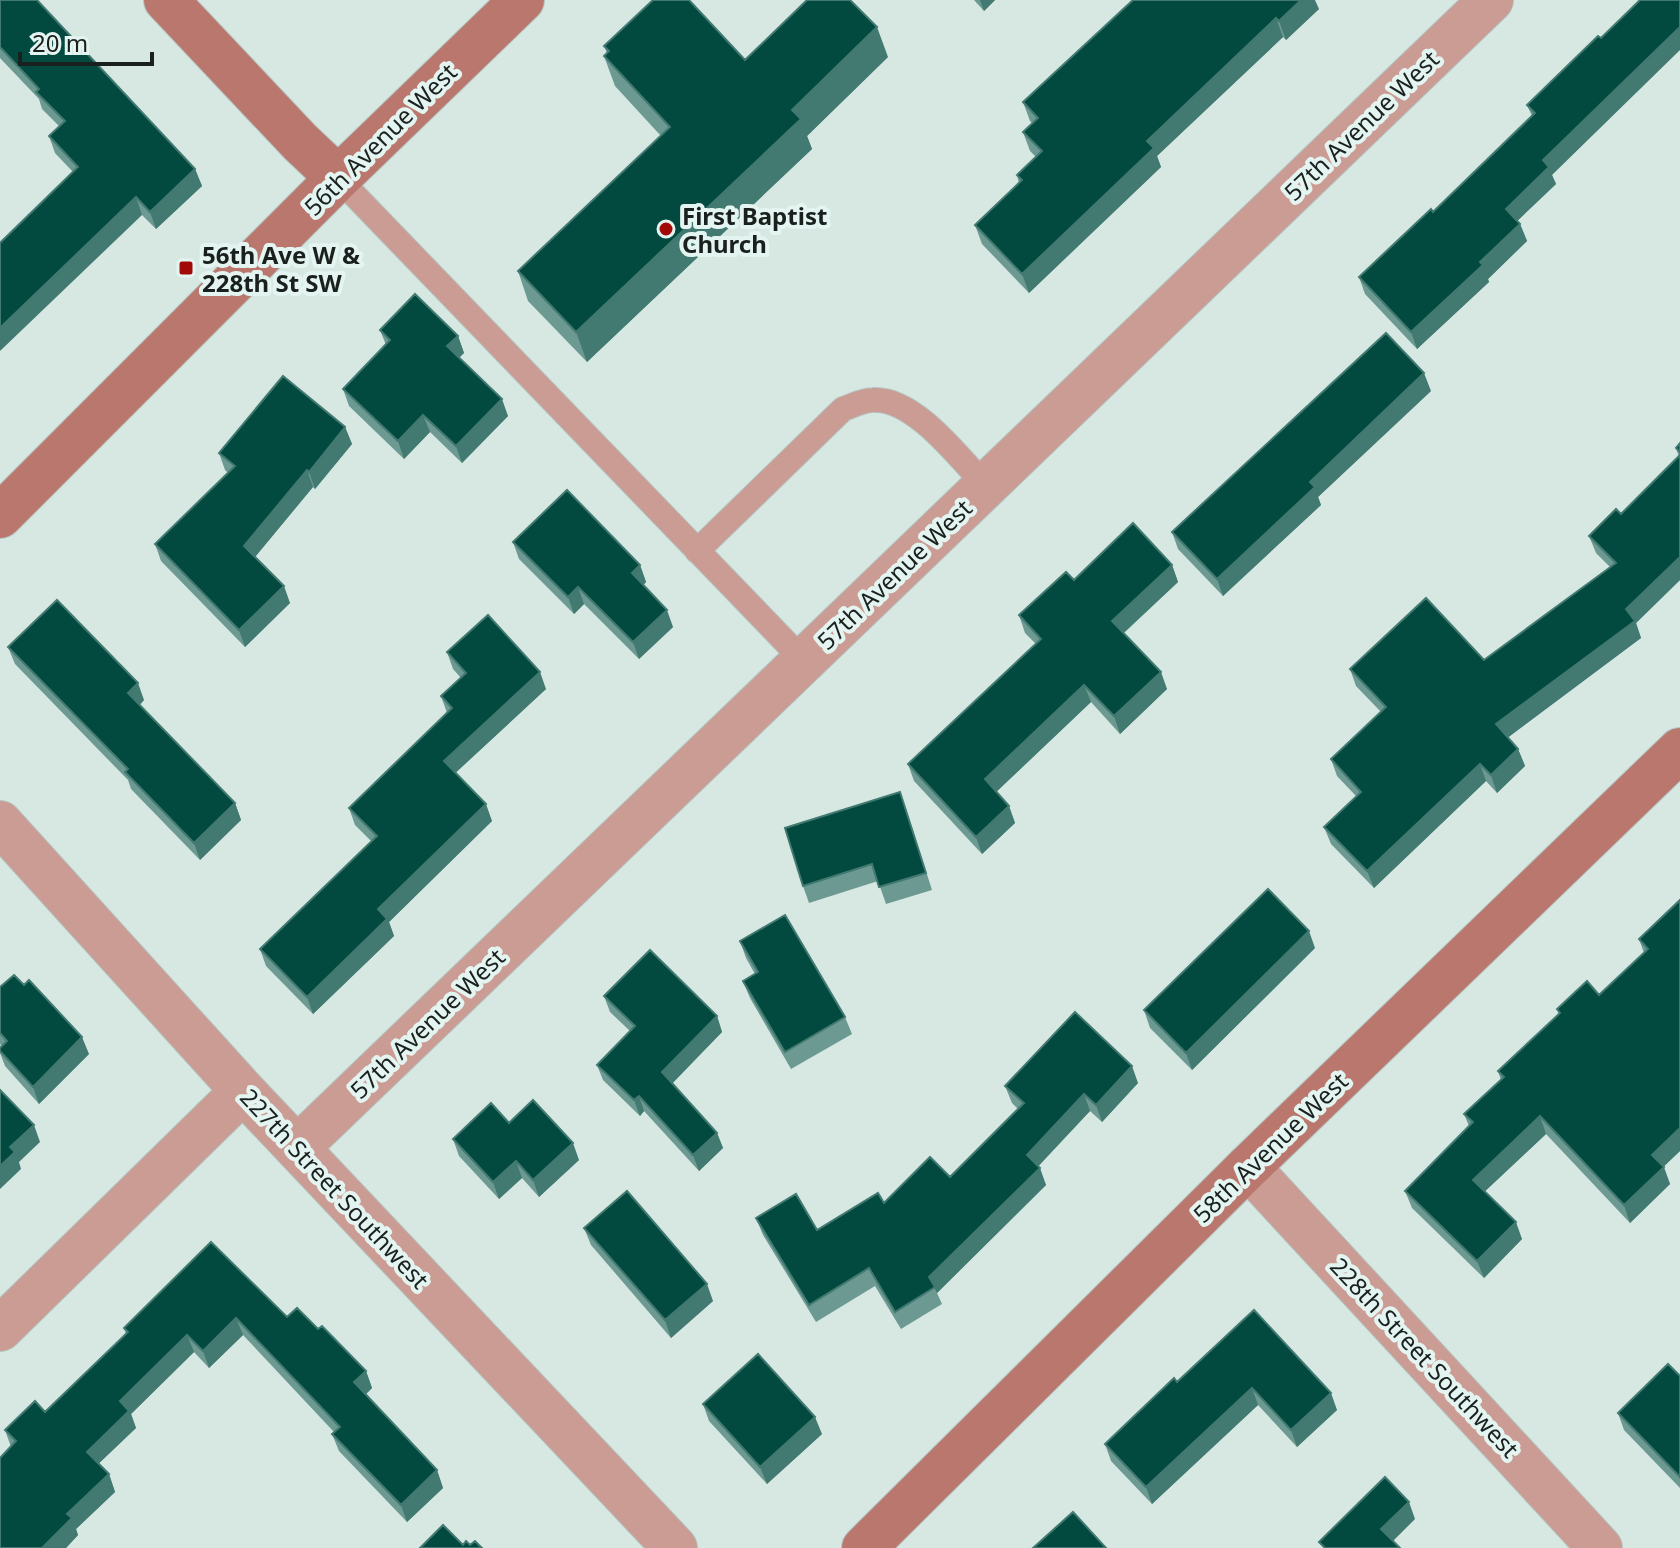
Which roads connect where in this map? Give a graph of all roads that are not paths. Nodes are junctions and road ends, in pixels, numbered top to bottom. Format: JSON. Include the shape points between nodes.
{"nodes":[{"id":1,"x":166,"y":0,"type":"edge"},
{"id":2,"x":522,"y":0,"type":"edge"},
{"id":3,"x":1491,"y":0,"type":"edge"},
{"id":4,"x":338,"y":178,"type":"junction"},
{"id":5,"x":986,"y":486,"type":"junction"},
{"id":6,"x":0,"y":516,"type":"edge"},
{"id":7,"x":697,"y":551,"type":"junction"},
{"id":8,"x":804,"y":661,"type":"junction"},
{"id":9,"x":1680,"y":750,"type":"edge"},
{"id":10,"x":0,"y":823,"type":"edge"},
{"id":11,"x":243,"y":1091,"type":"junction"},
{"id":12,"x":297,"y":1148,"type":"junction"},
{"id":13,"x":1248,"y":1167,"type":"junction"},
{"id":14,"x":0,"y":1329,"type":"edge"},
{"id":15,"x":675,"y":1548,"type":"edge"},
{"id":16,"x":864,"y":1548,"type":"edge"},
{"id":17,"x":1600,"y":1548,"type":"edge"}],
"edges":[{"from":1,"to":4,"type":"street"},
{"from":2,"to":4,"type":"street","name":"56th Avenue West"},
{"from":3,"to":5,"type":"street","name":"57th Avenue West"},
{"from":4,"to":6,"type":"street","name":"56th Avenue West"},
{"from":4,"to":7,"type":"lane"},
{"from":5,"to":7,"type":"lane","via":[[928,425],[896,404],[873,399],[843,409]]},
{"from":5,"to":8,"type":"street","name":"57th Avenue West"},
{"from":7,"to":8,"type":"lane"},
{"from":8,"to":12,"type":"street","name":"57th Avenue West"},
{"from":9,"to":13,"type":"street","name":"58th Avenue West"},
{"from":10,"to":11,"type":"street","name":"227th Street Southwest"},
{"from":11,"to":12,"type":"street","name":"227th Street Southwest"},
{"from":11,"to":14,"type":"street"},
{"from":12,"to":15,"type":"street","name":"227th Street Southwest"},
{"from":13,"to":16,"type":"street","name":"58th Avenue West"},
{"from":13,"to":17,"type":"street","name":"228th Street Southwest"}]}
